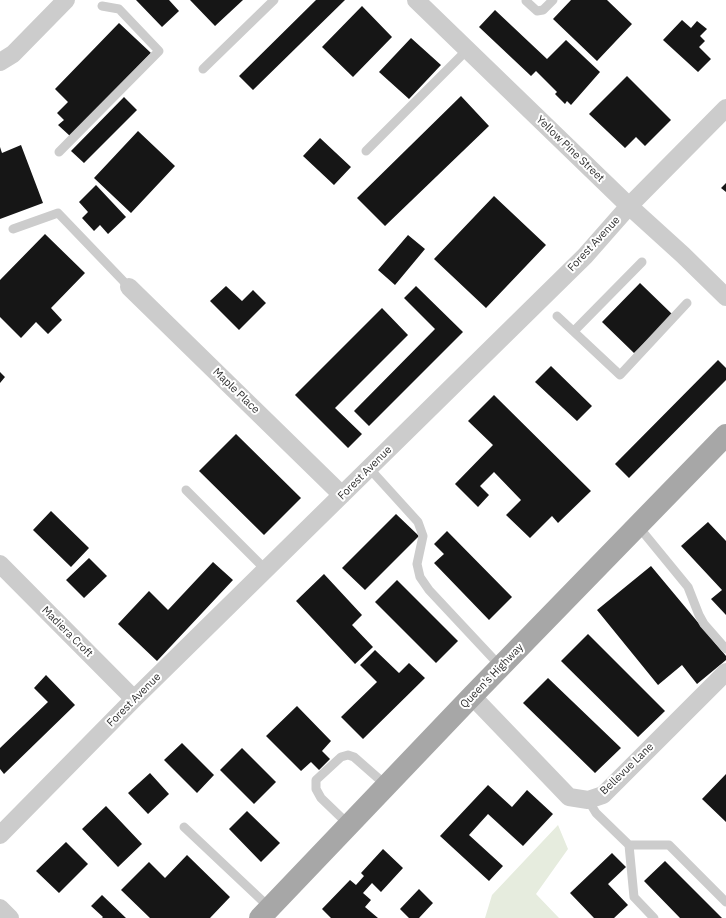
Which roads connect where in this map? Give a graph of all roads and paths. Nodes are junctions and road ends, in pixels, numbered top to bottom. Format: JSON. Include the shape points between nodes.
{"nodes":[{"id":1,"x":66,"y":0,"type":"edge"},
{"id":2,"x":274,"y":0,"type":"edge"},
{"id":3,"x":416,"y":0,"type":"edge"},
{"id":4,"x":553,"y":0,"type":"edge"},
{"id":5,"x":526,"y":1,"type":"edge"},
{"id":6,"x":102,"y":6,"type":"dead end"},
{"id":7,"x":467,"y":50,"type":"junction"},
{"id":8,"x":0,"y":62,"type":"edge"},
{"id":9,"x":203,"y":69,"type":"dead end"},
{"id":10,"x":726,"y":109,"type":"edge"},
{"id":11,"x":366,"y":151,"type":"dead end"},
{"id":12,"x":59,"y":152,"type":"dead end"},
{"id":13,"x":629,"y":206,"type":"junction"},
{"id":14,"x":13,"y":229,"type":"dead end"},
{"id":15,"x":642,"y":262,"type":"dead end"},
{"id":16,"x":129,"y":287,"type":"joint"},
{"id":17,"x":726,"y":297,"type":"edge"},
{"id":18,"x":687,"y":303,"type":"dead end"},
{"id":19,"x":557,"y":316,"type":"dead end"},
{"id":20,"x":574,"y":332,"type":"junction"},
{"id":21,"x":726,"y":435,"type":"edge"},
{"id":22,"x":369,"y":468,"type":"junction"},
{"id":23,"x":186,"y":490,"type":"dead end"},
{"id":24,"x":342,"y":495,"type":"junction"},
{"id":25,"x":638,"y":526,"type":"junction"},
{"id":26,"x":0,"y":564,"type":"edge"},
{"id":27,"x":266,"y":570,"type":"junction"},
{"id":28,"x":726,"y":649,"type":"edge"},
{"id":29,"x":501,"y":667,"type":"junction"},
{"id":30,"x":726,"y":672,"type":"edge"},
{"id":31,"x":472,"y":696,"type":"junction"},
{"id":32,"x":134,"y":699,"type":"junction"},
{"id":33,"x":387,"y":786,"type":"junction"},
{"id":34,"x":588,"y":800,"type":"junction"},
{"id":35,"x":350,"y":825,"type":"junction"},
{"id":36,"x":184,"y":827,"type":"dead end"},
{"id":37,"x":0,"y":835,"type":"edge"},
{"id":38,"x":629,"y":845,"type":"junction"},
{"id":39,"x":726,"y":902,"type":"edge"},
{"id":40,"x":0,"y":908,"type":"edge"},
{"id":41,"x":265,"y":913,"type":"edge"},
{"id":42,"x":10,"y":918,"type":"edge"},
{"id":43,"x":654,"y":918,"type":"edge"}],
"edges":[{"from":1,"to":8,"type":"street","via":[[13,54]]},
{"from":2,"to":9,"type":"lane"},
{"from":3,"to":7,"type":"street","name":"Yellow Pine Street"},
{"from":4,"to":5,"type":"lane","via":[[543,10],[537,11]]},
{"from":6,"to":12,"type":"lane","via":[[119,9],[159,51]]},
{"from":7,"to":11,"type":"lane"},
{"from":7,"to":13,"type":"street","name":"Yellow Pine Street"},
{"from":10,"to":13,"type":"street","name":"Forest Avenue"},
{"from":13,"to":17,"type":"street","name":"Yellow Pine Street"},
{"from":13,"to":22,"type":"street","name":"Forest Avenue","via":[[585,256]]},
{"from":14,"to":16,"type":"lane","via":[[58,213]]},
{"from":15,"to":20,"type":"lane"},
{"from":16,"to":24,"type":"street","name":"Maple Place"},
{"from":18,"to":20,"type":"lane","via":[[620,376]]},
{"from":19,"to":20,"type":"lane"},
{"from":21,"to":25,"type":"main road","name":"Queen's Highway"},
{"from":22,"to":24,"type":"street","name":"Forest Avenue"},
{"from":22,"to":29,"type":"lane","via":[[418,522],[423,536],[417,564],[420,577],[429,590]]},
{"from":23,"to":27,"type":"lane"},
{"from":24,"to":27,"type":"street","name":"Forest Avenue"},
{"from":25,"to":28,"type":"lane","via":[[688,587],[704,624]]},
{"from":25,"to":29,"type":"main road","name":"Queen's Highway"},
{"from":26,"to":32,"type":"street","name":"Madiera Croft"},
{"from":27,"to":32,"type":"street","name":"Forest Avenue"},
{"from":29,"to":31,"type":"main road","name":"Queen's Highway"},
{"from":30,"to":34,"type":"street","name":"Bellevue Lane","via":[[603,795]]},
{"from":31,"to":33,"type":"main road","name":"Queen's Highway"},
{"from":31,"to":34,"type":"street","name":"Bellevue Lane","via":[[569,797]]},
{"from":32,"to":37,"type":"street","name":"Forest Avenue"},
{"from":33,"to":35,"type":"main road","name":"Queen's Highway"},
{"from":33,"to":35,"type":"lane","via":[[354,757],[348,755],[341,757],[316,780],[316,789],[321,798]]},
{"from":34,"to":38,"type":"lane","via":[[596,813]]},
{"from":35,"to":41,"type":"main road","name":"Queen's Highway"},
{"from":36,"to":41,"type":"lane"},
{"from":38,"to":39,"type":"lane","via":[[669,845]]},
{"from":38,"to":43,"type":"lane","via":[[634,897]]},
{"from":40,"to":42,"type":"street"}]}
